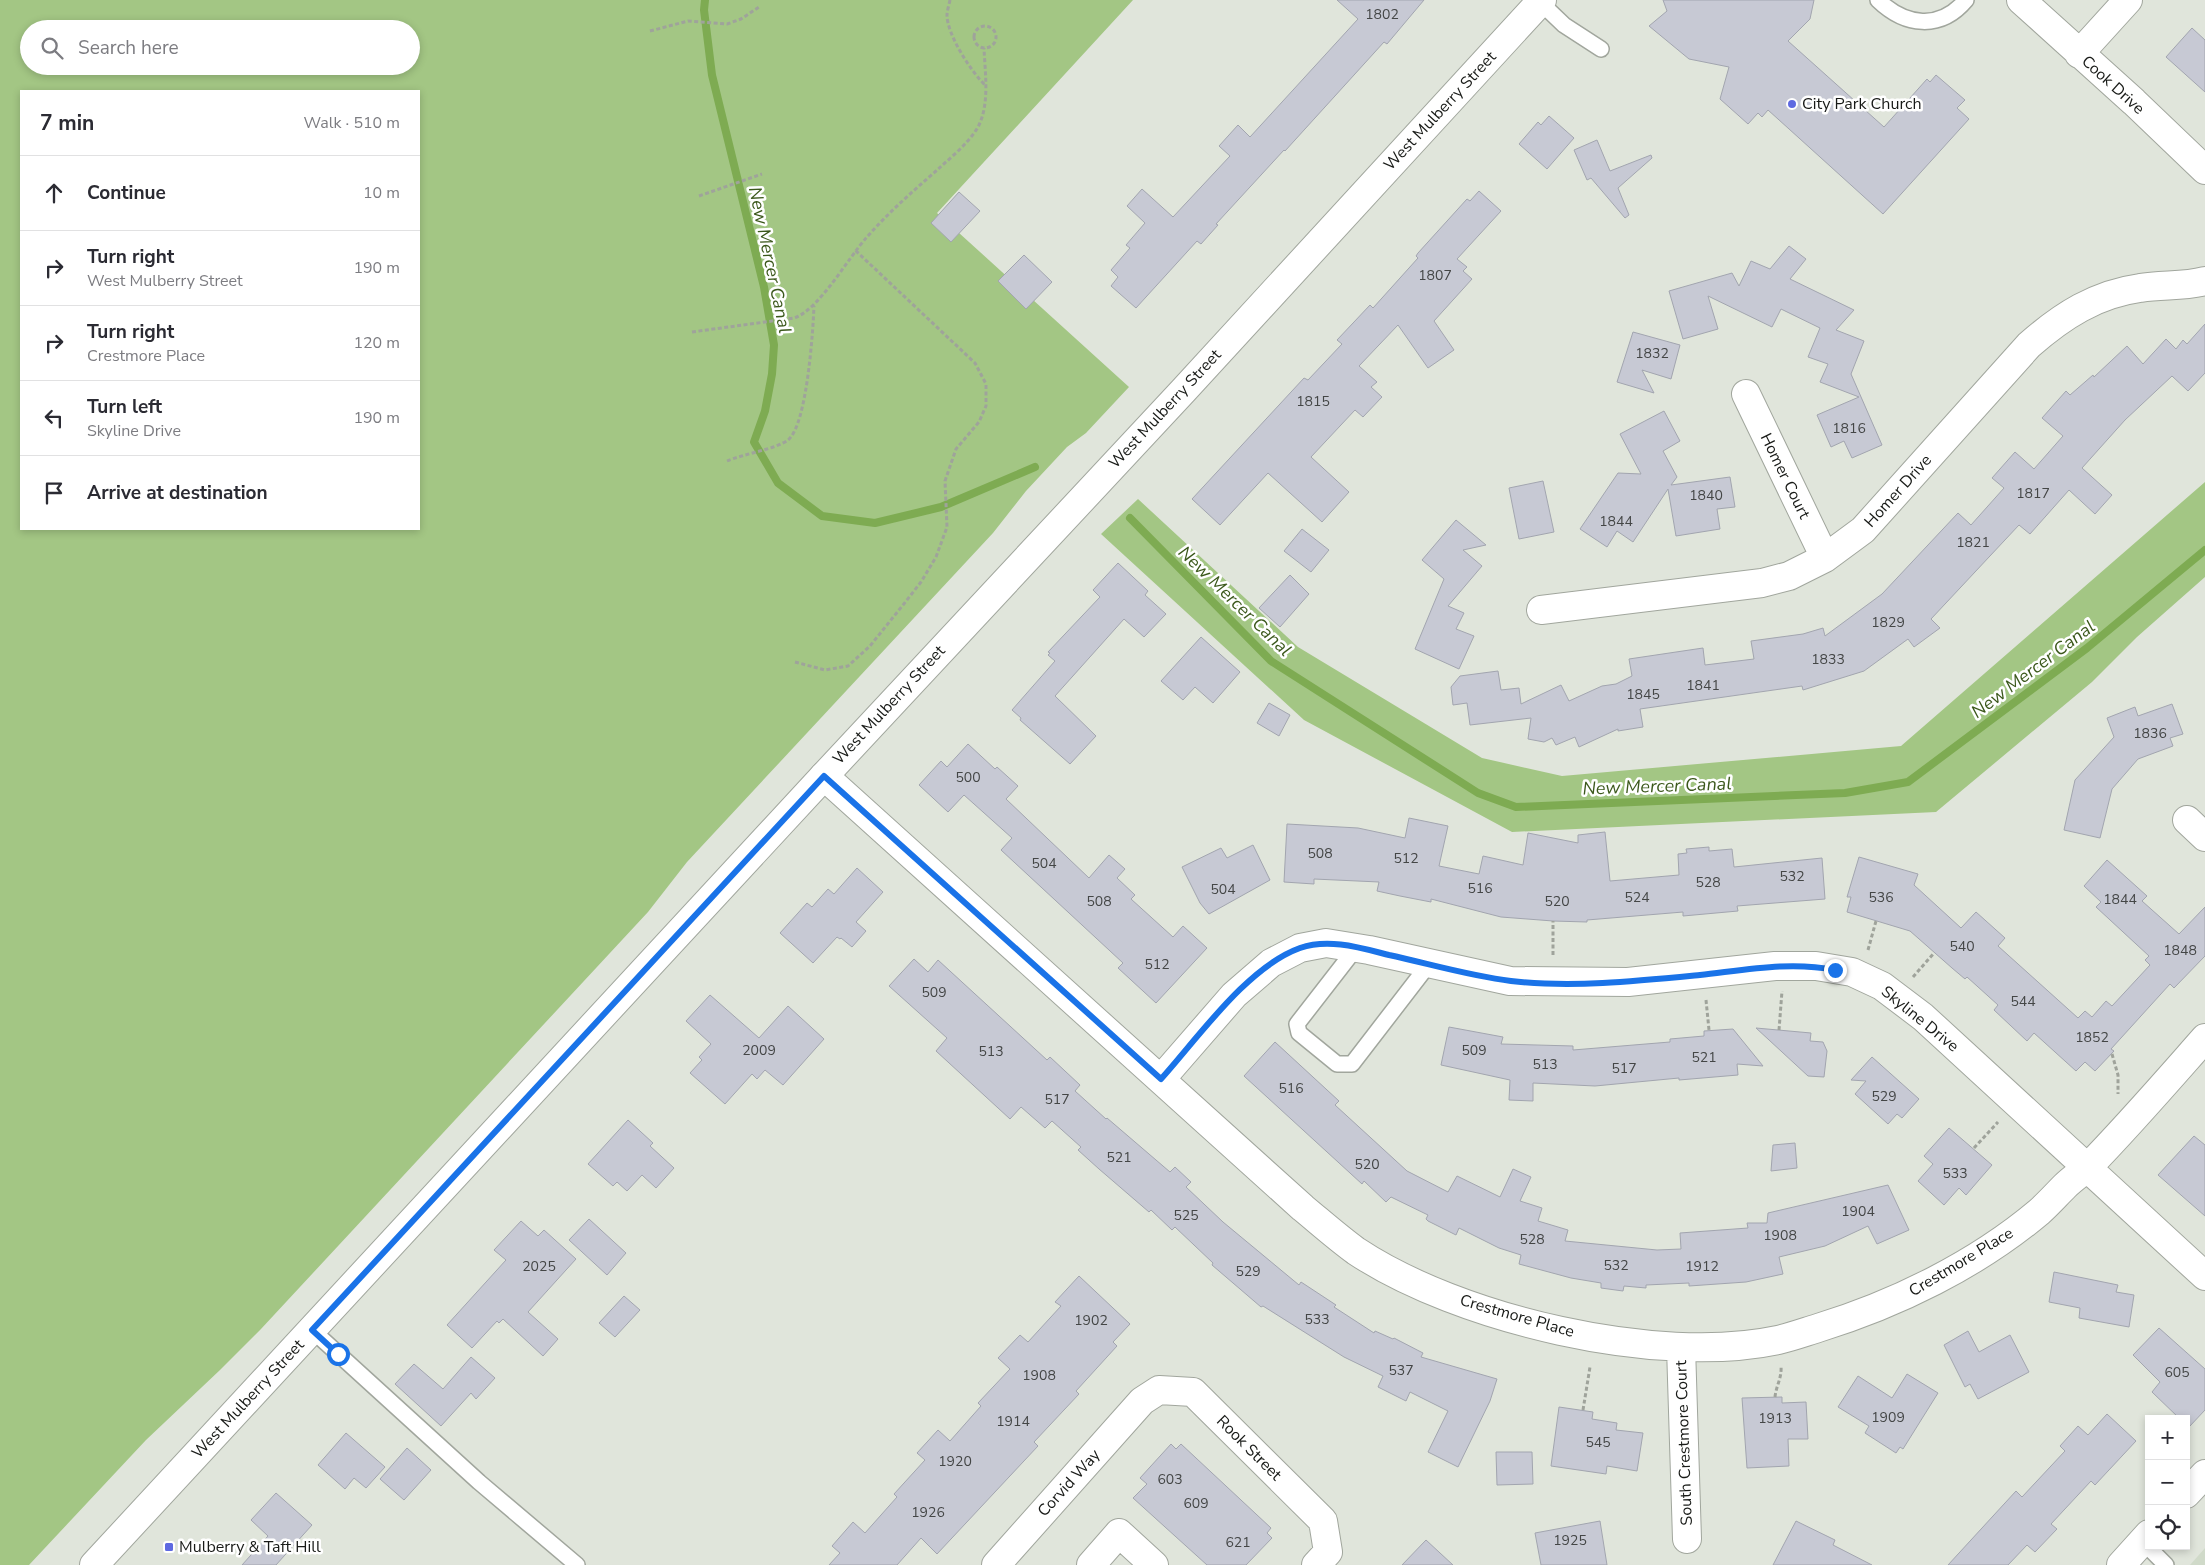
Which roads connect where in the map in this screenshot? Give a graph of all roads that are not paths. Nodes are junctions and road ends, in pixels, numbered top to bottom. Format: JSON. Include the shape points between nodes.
{"nodes":[{"id":1,"x":1878,"y":0,"type":"edge"},
{"id":2,"x":1966,"y":0,"type":"edge"},
{"id":3,"x":2020,"y":0,"type":"edge"},
{"id":4,"x":2128,"y":0,"type":"edge"},
{"id":5,"x":1541,"y":1,"type":"edge"},
{"id":6,"x":1601,"y":49,"type":"dead end"},
{"id":7,"x":2079,"y":54,"type":"junction"},
{"id":8,"x":2205,"y":170,"type":"edge"},
{"id":9,"x":2205,"y":281,"type":"edge"},
{"id":10,"x":1746,"y":394,"type":"dead end"},
{"id":11,"x":1825,"y":558,"type":"junction"},
{"id":12,"x":1541,"y":610,"type":"dead end"},
{"id":13,"x":824,"y":776,"type":"junction"},
{"id":14,"x":1356,"y":948,"type":"junction"},
{"id":15,"x":1429,"y":964,"type":"junction"},
{"id":16,"x":2205,"y":1038,"type":"edge"},
{"id":17,"x":1161,"y":1079,"type":"junction"},
{"id":18,"x":2087,"y":1167,"type":"junction"},
{"id":19,"x":2205,"y":1276,"type":"edge"},
{"id":20,"x":312,"y":1330,"type":"junction"},
{"id":21,"x":1681,"y":1347,"type":"junction"},
{"id":22,"x":1142,"y":1401,"type":"joint"},
{"id":23,"x":2205,"y":1474,"type":"edge"},
{"id":24,"x":2190,"y":1490,"type":"edge"},
{"id":25,"x":1687,"y":1539,"type":"dead end"},
{"id":26,"x":2145,"y":1539,"type":"edge"},
{"id":27,"x":2157,"y":1550,"type":"edge"},
{"id":28,"x":1322,"y":1558,"type":"edge"},
{"id":29,"x":2169,"y":1564,"type":"edge"},
{"id":30,"x":94,"y":1565,"type":"edge"},
{"id":31,"x":577,"y":1565,"type":"edge"},
{"id":32,"x":996,"y":1565,"type":"edge"},
{"id":33,"x":1091,"y":1565,"type":"edge"},
{"id":34,"x":1154,"y":1565,"type":"edge"},
{"id":35,"x":2120,"y":1565,"type":"edge"}],
"edges":[{"from":1,"to":2,"type":"lane","via":[[1898,15],[1916,22],[1933,22],[1950,14]]},
{"from":3,"to":7,"type":"street","name":"Cook Drive"},
{"from":4,"to":7,"type":"street"},
{"from":5,"to":6,"type":"lane","via":[[1564,25]]},
{"from":5,"to":13,"type":"street","name":"West Mulberry Street"},
{"from":7,"to":8,"type":"street","name":"Cook Drive"},
{"from":9,"to":11,"type":"street","name":"Homer Drive","via":[[2114,293],[2054,323],[2029,345],[1863,530]]},
{"from":10,"to":11,"type":"street","name":"Homer Court"},
{"from":11,"to":12,"type":"street","name":"Homer Drive","via":[[1788,576],[1762,583]]},
{"from":13,"to":17,"type":"street","name":"Crestmore Place"},
{"from":13,"to":20,"type":"street","name":"West Mulberry Street"},
{"from":14,"to":15,"type":"street","name":"Skyline Drive"},
{"from":14,"to":15,"type":"lane","via":[[1297,1024],[1299,1033],[1337,1064],[1352,1064]]},
{"from":14,"to":17,"type":"street","name":"Skyline Drive","via":[[1326,943],[1300,948],[1271,963],[1234,995]]},
{"from":15,"to":18,"type":"street","name":"Skyline Drive","via":[[1510,981],[1568,983],[1628,982],[1774,966],[1816,966],[1852,972],[1886,988],[1923,1017]]},
{"from":16,"to":18,"type":"street","name":"Crestmore Place"},
{"from":17,"to":21,"type":"street","name":"Crestmore Place","via":[[1356,1251],[1417,1284],[1482,1310],[1567,1332],[1619,1342]]},
{"from":18,"to":19,"type":"street","name":"Skyline Drive"},
{"from":18,"to":21,"type":"street","name":"Crestmore Place","via":[[2039,1212],[1998,1242],[1938,1280],[1894,1302],[1778,1340]]},
{"from":20,"to":30,"type":"street","name":"West Mulberry Street"},
{"from":20,"to":31,"type":"lane","via":[[479,1482]]},
{"from":21,"to":25,"type":"street","name":"South Crestmore Court"},
{"from":22,"to":28,"type":"street","name":"Rook Street","via":[[1159,1390],[1192,1392],[1323,1521]]},
{"from":22,"to":32,"type":"street","name":"Corvid Way"},
{"from":23,"to":24,"type":"street"},
{"from":26,"to":35,"type":"street"},
{"from":27,"to":29,"type":"lane"},
{"from":33,"to":34,"type":"street","via":[[1119,1533]]}]}
